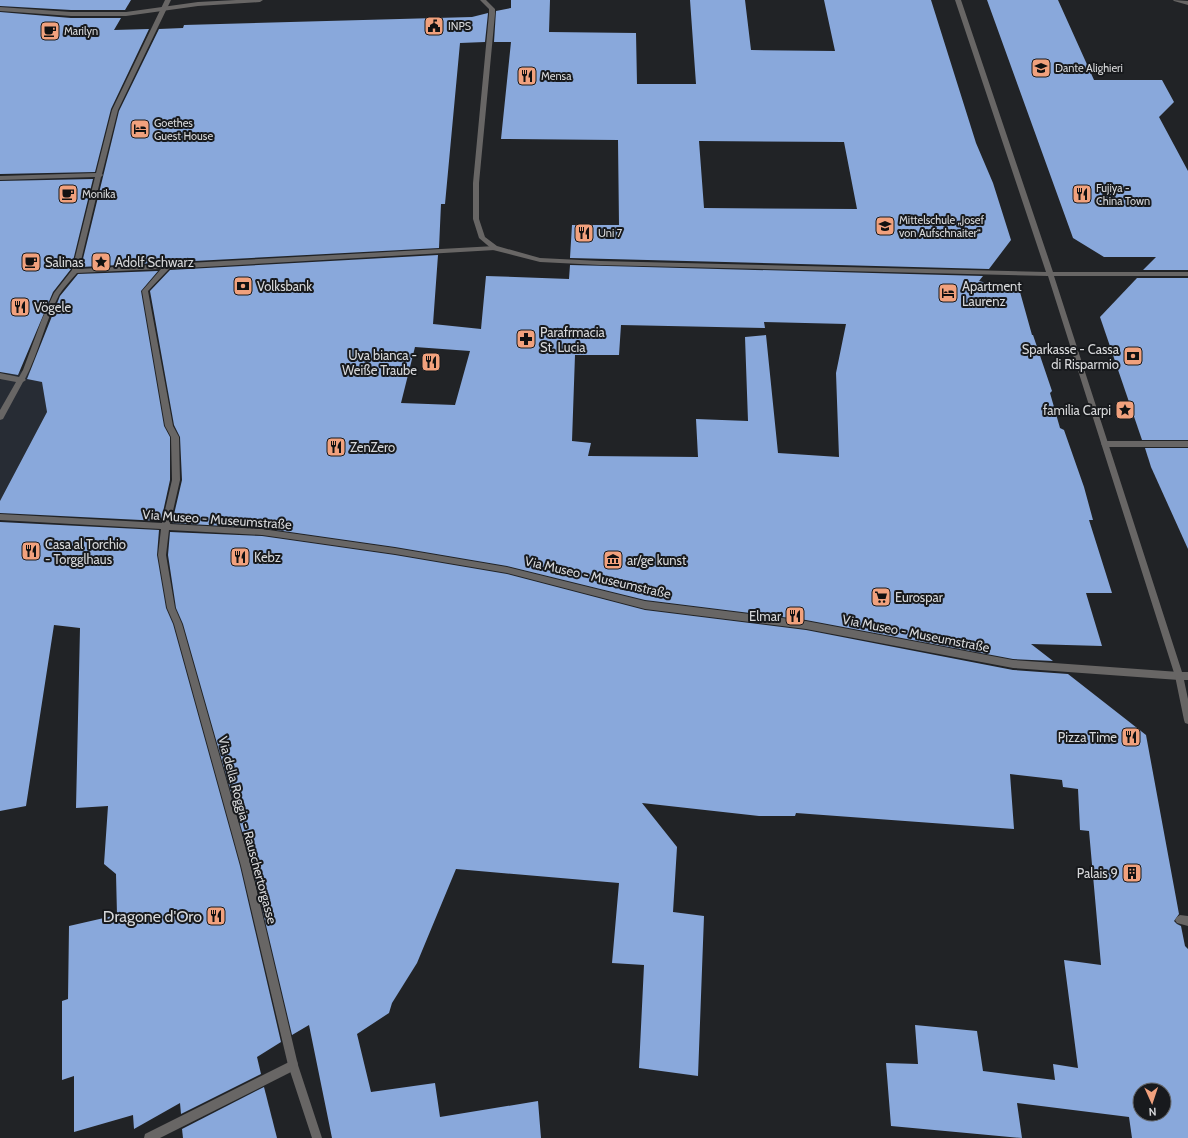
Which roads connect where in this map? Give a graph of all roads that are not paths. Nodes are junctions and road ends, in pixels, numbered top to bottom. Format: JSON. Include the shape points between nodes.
{"nodes":[{"id":1,"x":168,"y":0,"type":"edge"},
{"id":2,"x":260,"y":0,"type":"edge"},
{"id":3,"x":483,"y":0,"type":"edge"},
{"id":4,"x":958,"y":0,"type":"edge"},
{"id":5,"x":1176,"y":0,"type":"edge"},
{"id":6,"x":1188,"y":3,"type":"edge"},
{"id":7,"x":0,"y":9,"type":"edge"},
{"id":8,"x":163,"y":9,"type":"junction"},
{"id":9,"x":100,"y":175,"type":"junction"},
{"id":10,"x":0,"y":178,"type":"edge"},
{"id":11,"x":496,"y":248,"type":"junction"},
{"id":12,"x":167,"y":267,"type":"junction"},
{"id":13,"x":75,"y":271,"type":"junction"},
{"id":14,"x":1051,"y":274,"type":"junction"},
{"id":15,"x":1188,"y":274,"type":"edge"},
{"id":16,"x":0,"y":376,"type":"edge"},
{"id":17,"x":22,"y":380,"type":"junction"},
{"id":18,"x":0,"y":417,"type":"edge"},
{"id":19,"x":1105,"y":444,"type":"junction"},
{"id":20,"x":1188,"y":444,"type":"edge"},
{"id":21,"x":0,"y":517,"type":"edge"},
{"id":22,"x":165,"y":528,"type":"junction"},
{"id":23,"x":1183,"y":676,"type":"edge"},
{"id":24,"x":1188,"y":720,"type":"edge"},
{"id":25,"x":293,"y":1065,"type":"junction"},
{"id":26,"x":149,"y":1138,"type":"edge"},
{"id":27,"x":317,"y":1138,"type":"edge"}],
"edges":[{"from":1,"to":8,"type":"street"},
{"from":2,"to":8,"type":"street"},
{"from":3,"to":11,"type":"street","via":[[492,9],[477,156],[476,219],[482,238]]},
{"from":4,"to":14,"type":"street"},
{"from":5,"to":6,"type":"street"},
{"from":7,"to":8,"type":"street","via":[[71,14],[126,14]]},
{"from":8,"to":9,"type":"street","via":[[115,110]]},
{"from":9,"to":10,"type":"street"},
{"from":9,"to":13,"type":"street"},
{"from":11,"to":12,"type":"street"},
{"from":11,"to":14,"type":"street","via":[[540,260],[600,263]]},
{"from":12,"to":13,"type":"street"},
{"from":12,"to":22,"type":"street","name":"Via della Roggia - Rauschertorgasse","via":[[145,291],[170,426],[175,438],[176,480]]},
{"from":13,"to":17,"type":"street","via":[[57,292]]},
{"from":14,"to":15,"type":"street"},
{"from":14,"to":19,"type":"street"},
{"from":16,"to":17,"type":"street"},
{"from":17,"to":18,"type":"street"},
{"from":19,"to":20,"type":"street"},
{"from":19,"to":23,"type":"street"},
{"from":21,"to":22,"type":"street","name":"Via Museo - Museumstraße"},
{"from":22,"to":23,"type":"street","name":"Via Museo - Museumstraße","via":[[262,532],[395,550],[507,570],[645,605],[806,625],[1013,664]]},
{"from":22,"to":25,"type":"street","name":"Via della Roggia - Rauschertorgasse","via":[[162,555],[171,608],[178,624],[246,866]]},
{"from":23,"to":24,"type":"street"},
{"from":25,"to":26,"type":"street"},
{"from":25,"to":27,"type":"street","name":"Via della Roggia - Rauschertorgasse"}]}
